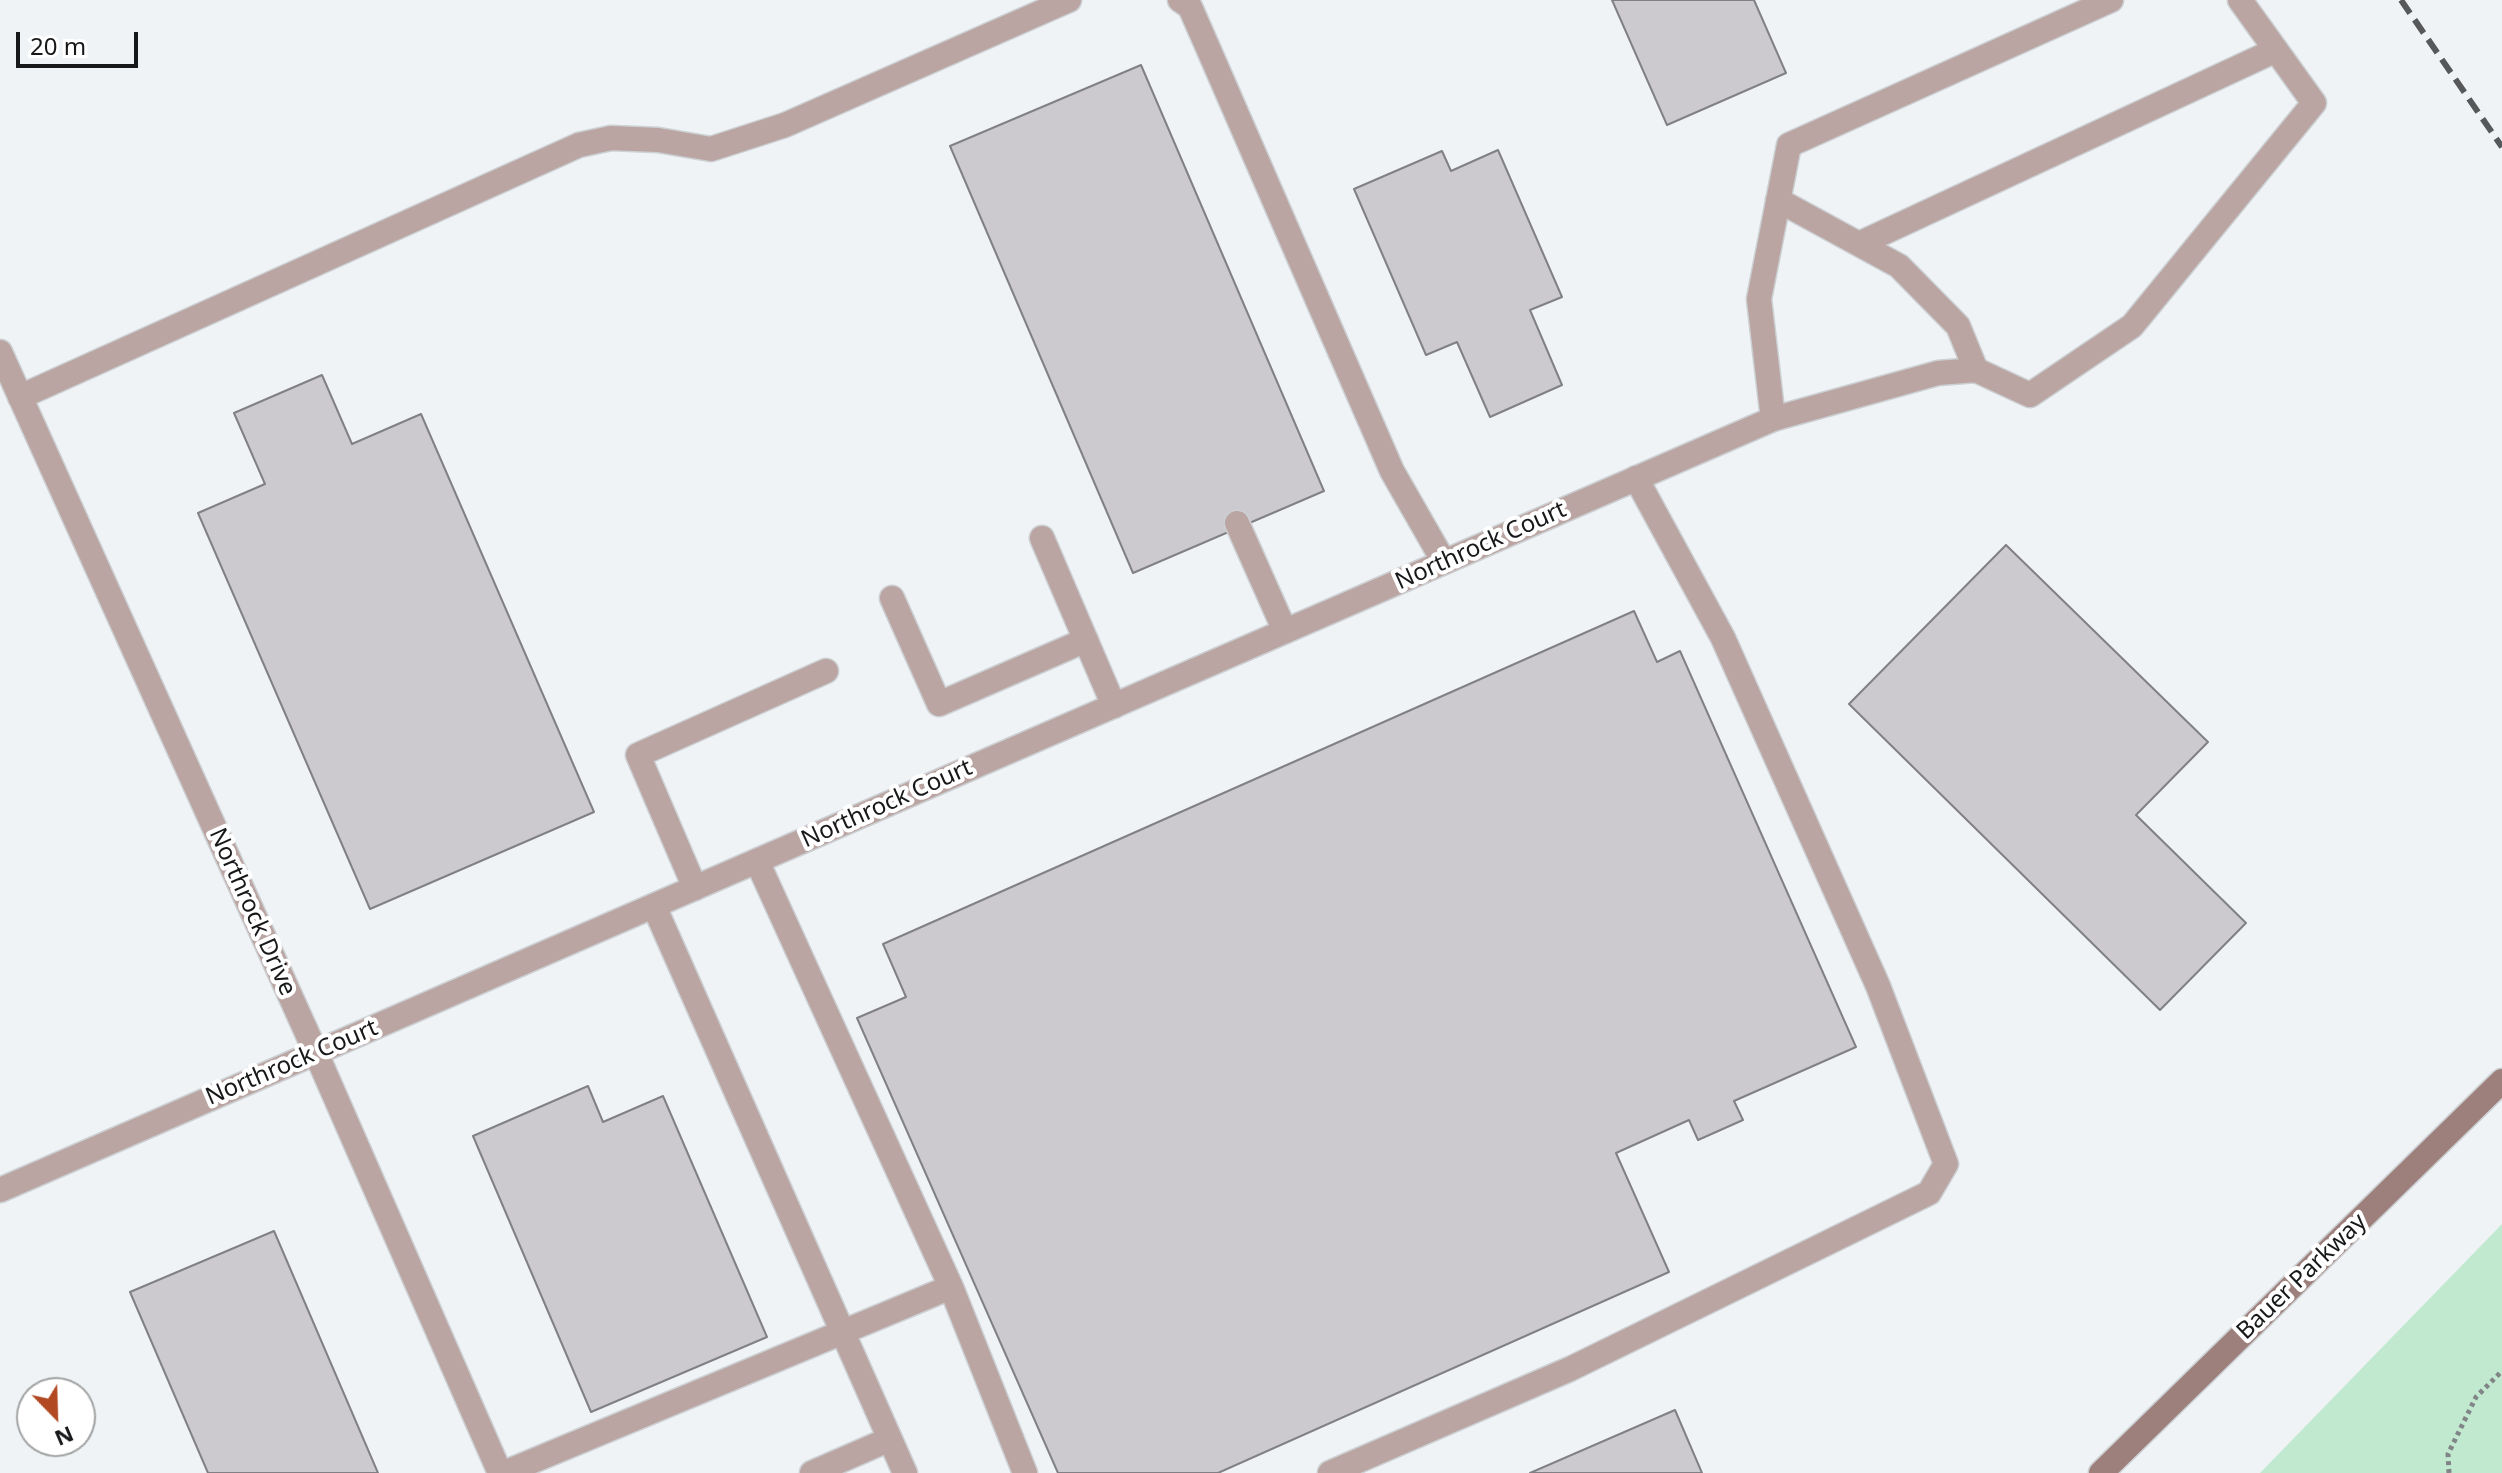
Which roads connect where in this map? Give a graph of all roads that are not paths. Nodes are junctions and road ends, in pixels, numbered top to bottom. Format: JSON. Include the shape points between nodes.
{"nodes":[{"id":1,"x":1069,"y":0,"type":"edge"},
{"id":2,"x":1180,"y":0,"type":"edge"},
{"id":3,"x":2111,"y":0,"type":"edge"},
{"id":4,"x":2240,"y":0,"type":"edge"},
{"id":5,"x":2276,"y":50,"type":"junction"},
{"id":6,"x":1778,"y":200,"type":"junction"},
{"id":7,"x":1859,"y":244,"type":"junction"},
{"id":8,"x":0,"y":352,"type":"edge"},
{"id":9,"x":1976,"y":370,"type":"junction"},
{"id":10,"x":20,"y":397,"type":"junction"},
{"id":11,"x":1773,"y":419,"type":"junction"},
{"id":12,"x":1636,"y":478,"type":"junction"},
{"id":13,"x":1237,"y":523,"type":"dead end"},
{"id":14,"x":1042,"y":538,"type":"dead end"},
{"id":15,"x":1444,"y":562,"type":"junction"},
{"id":16,"x":892,"y":598,"type":"dead end"},
{"id":17,"x":1285,"y":631,"type":"junction"},
{"id":18,"x":1086,"y":640,"type":"junction"},
{"id":19,"x":826,"y":671,"type":"dead end"},
{"id":20,"x":1114,"y":706,"type":"junction"},
{"id":21,"x":757,"y":861,"type":"junction"},
{"id":22,"x":695,"y":888,"type":"junction"},
{"id":23,"x":654,"y":906,"type":"junction"},
{"id":24,"x":316,"y":1053,"type":"junction"},
{"id":25,"x":2502,"y":1081,"type":"edge"},
{"id":26,"x":0,"y":1190,"type":"edge"},
{"id":27,"x":951,"y":1287,"type":"junction"},
{"id":28,"x":843,"y":1332,"type":"junction"},
{"id":29,"x":890,"y":1439,"type":"junction"},
{"id":30,"x":502,"y":1473,"type":"edge"},
{"id":31,"x":812,"y":1473,"type":"edge"},
{"id":32,"x":905,"y":1473,"type":"edge"},
{"id":33,"x":1025,"y":1473,"type":"edge"},
{"id":34,"x":1330,"y":1473,"type":"edge"},
{"id":35,"x":2101,"y":1473,"type":"edge"}],
"edges":[{"from":1,"to":10,"type":"street","via":[[785,125],[711,149],[611,138],[579,145]]},
{"from":2,"to":15,"type":"street","via":[[1190,7],[1392,471]]},
{"from":3,"to":6,"type":"street","via":[[1789,145]]},
{"from":4,"to":5,"type":"street"},
{"from":5,"to":7,"type":"street"},
{"from":5,"to":9,"type":"street","via":[[2314,103],[2132,326],[2030,395]]},
{"from":6,"to":7,"type":"street"},
{"from":6,"to":11,"type":"street","via":[[1759,299]]},
{"from":7,"to":9,"type":"street","via":[[1899,266],[1958,326]]},
{"from":8,"to":10,"type":"street","name":"Northrock Drive"},
{"from":9,"to":11,"type":"street","name":"Northrock Court","via":[[1938,373]]},
{"from":10,"to":24,"type":"street","name":"Northrock Drive"},
{"from":11,"to":12,"type":"street","name":"Northrock Court"},
{"from":12,"to":15,"type":"street","name":"Northrock Court"},
{"from":12,"to":34,"type":"street","via":[[1723,638],[1878,986],[1946,1164],[1929,1193],[1570,1369]]},
{"from":13,"to":17,"type":"street"},
{"from":14,"to":18,"type":"street"},
{"from":15,"to":17,"type":"street","name":"Northrock Court"},
{"from":16,"to":18,"type":"street","via":[[939,704]]},
{"from":17,"to":20,"type":"street","name":"Northrock Court"},
{"from":18,"to":20,"type":"street"},
{"from":19,"to":22,"type":"street","via":[[638,755]]},
{"from":20,"to":21,"type":"street","name":"Northrock Court"},
{"from":21,"to":22,"type":"street","name":"Northrock Court"},
{"from":21,"to":27,"type":"street"},
{"from":22,"to":23,"type":"street","name":"Northrock Court"},
{"from":23,"to":24,"type":"street","name":"Northrock Court"},
{"from":23,"to":28,"type":"street"},
{"from":24,"to":26,"type":"street","name":"Northrock Court"},
{"from":24,"to":30,"type":"street","name":"Northrock Drive"},
{"from":25,"to":35,"type":"main road","name":"Bauer Parkway"},
{"from":27,"to":28,"type":"street"},
{"from":27,"to":33,"type":"street"},
{"from":28,"to":29,"type":"street"},
{"from":28,"to":30,"type":"street"},
{"from":29,"to":31,"type":"street"},
{"from":29,"to":32,"type":"street"}]}
